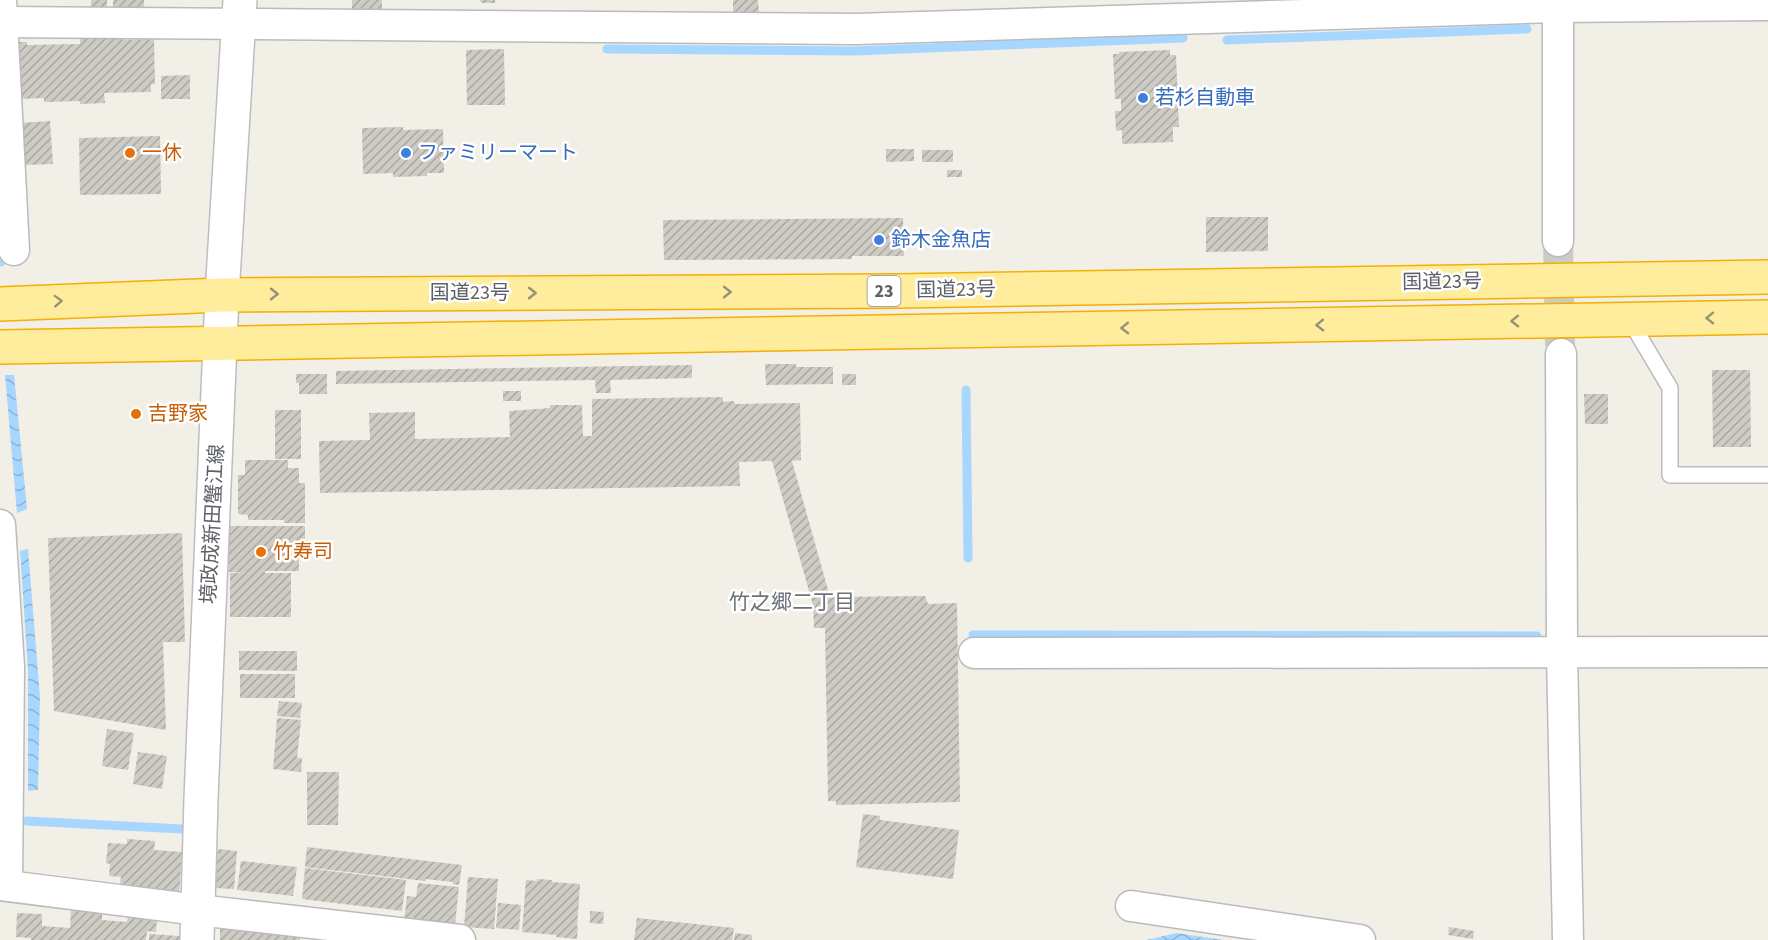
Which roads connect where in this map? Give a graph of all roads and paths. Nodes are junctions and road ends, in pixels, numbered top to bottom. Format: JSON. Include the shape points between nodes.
{"nodes":[{"id":1,"x":1559,"y":3,"type":"edge"},
{"id":2,"x":1768,"y":5,"type":"edge"},
{"id":3,"x":2,"y":11,"type":"edge"},
{"id":4,"x":240,"y":12,"type":"edge"},
{"id":5,"x":1558,"y":241,"type":"tunnel mouth"},
{"id":6,"x":14,"y":250,"type":"dead end"},
{"id":7,"x":1768,"y":277,"type":"edge"},
{"id":8,"x":222,"y":295,"type":"junction"},
{"id":9,"x":0,"y":304,"type":"edge"},
{"id":10,"x":1768,"y":316,"type":"edge"},
{"id":11,"x":1629,"y":319,"type":"junction"},
{"id":12,"x":221,"y":344,"type":"junction"},
{"id":13,"x":0,"y":347,"type":"edge"},
{"id":14,"x":1561,"y":354,"type":"tunnel mouth"},
{"id":15,"x":1768,"y":475,"type":"edge"},
{"id":16,"x":0,"y":525,"type":"edge"},
{"id":17,"x":1768,"y":652,"type":"edge"},
{"id":18,"x":974,"y":653,"type":"dead end"},
{"id":19,"x":1562,"y":653,"type":"junction"},
{"id":20,"x":4,"y":885,"type":"edge"},
{"id":21,"x":1131,"y":906,"type":"dead end"},
{"id":22,"x":197,"y":925,"type":"edge"},
{"id":23,"x":460,"y":940,"type":"edge"},
{"id":24,"x":1360,"y":940,"type":"edge"},
{"id":25,"x":1568,"y":940,"type":"edge"}],
"edges":[{"from":1,"to":2,"type":"street"},
{"from":1,"to":4,"type":"street","via":[[856,29]]},
{"from":1,"to":5,"type":"street"},
{"from":3,"to":4,"type":"street"},
{"from":3,"to":6,"type":"street"},
{"from":4,"to":8,"type":"main road","name":"境政成新田蟹江線"},
{"from":8,"to":7,"type":"highway","name":"国道23号","number":"23","one_way":true,"via":[[885,291]]},
{"from":9,"to":8,"type":"highway","name":"国道23号","number":"23","one_way":true},
{"from":8,"to":12,"type":"main road","name":"境政成新田蟹江線"},
{"from":10,"to":11,"type":"highway","name":"国道23号","number":"23","one_way":true},
{"from":11,"to":12,"type":"highway","name":"国道23号","number":"23","one_way":true},
{"from":11,"to":15,"type":"lane","via":[[1670,388],[1670,475]]},
{"from":12,"to":13,"type":"highway","name":"国道23号","number":"23"},
{"from":12,"to":22,"type":"main road","name":"境政成新田蟹江線"},
{"from":14,"to":19,"type":"street"},
{"from":16,"to":20,"type":"street","via":[[9,666]]},
{"from":17,"to":19,"type":"street"},
{"from":18,"to":19,"type":"street"},
{"from":19,"to":25,"type":"street"},
{"from":20,"to":22,"type":"street"},
{"from":21,"to":24,"type":"street"},
{"from":22,"to":23,"type":"street"}]}
